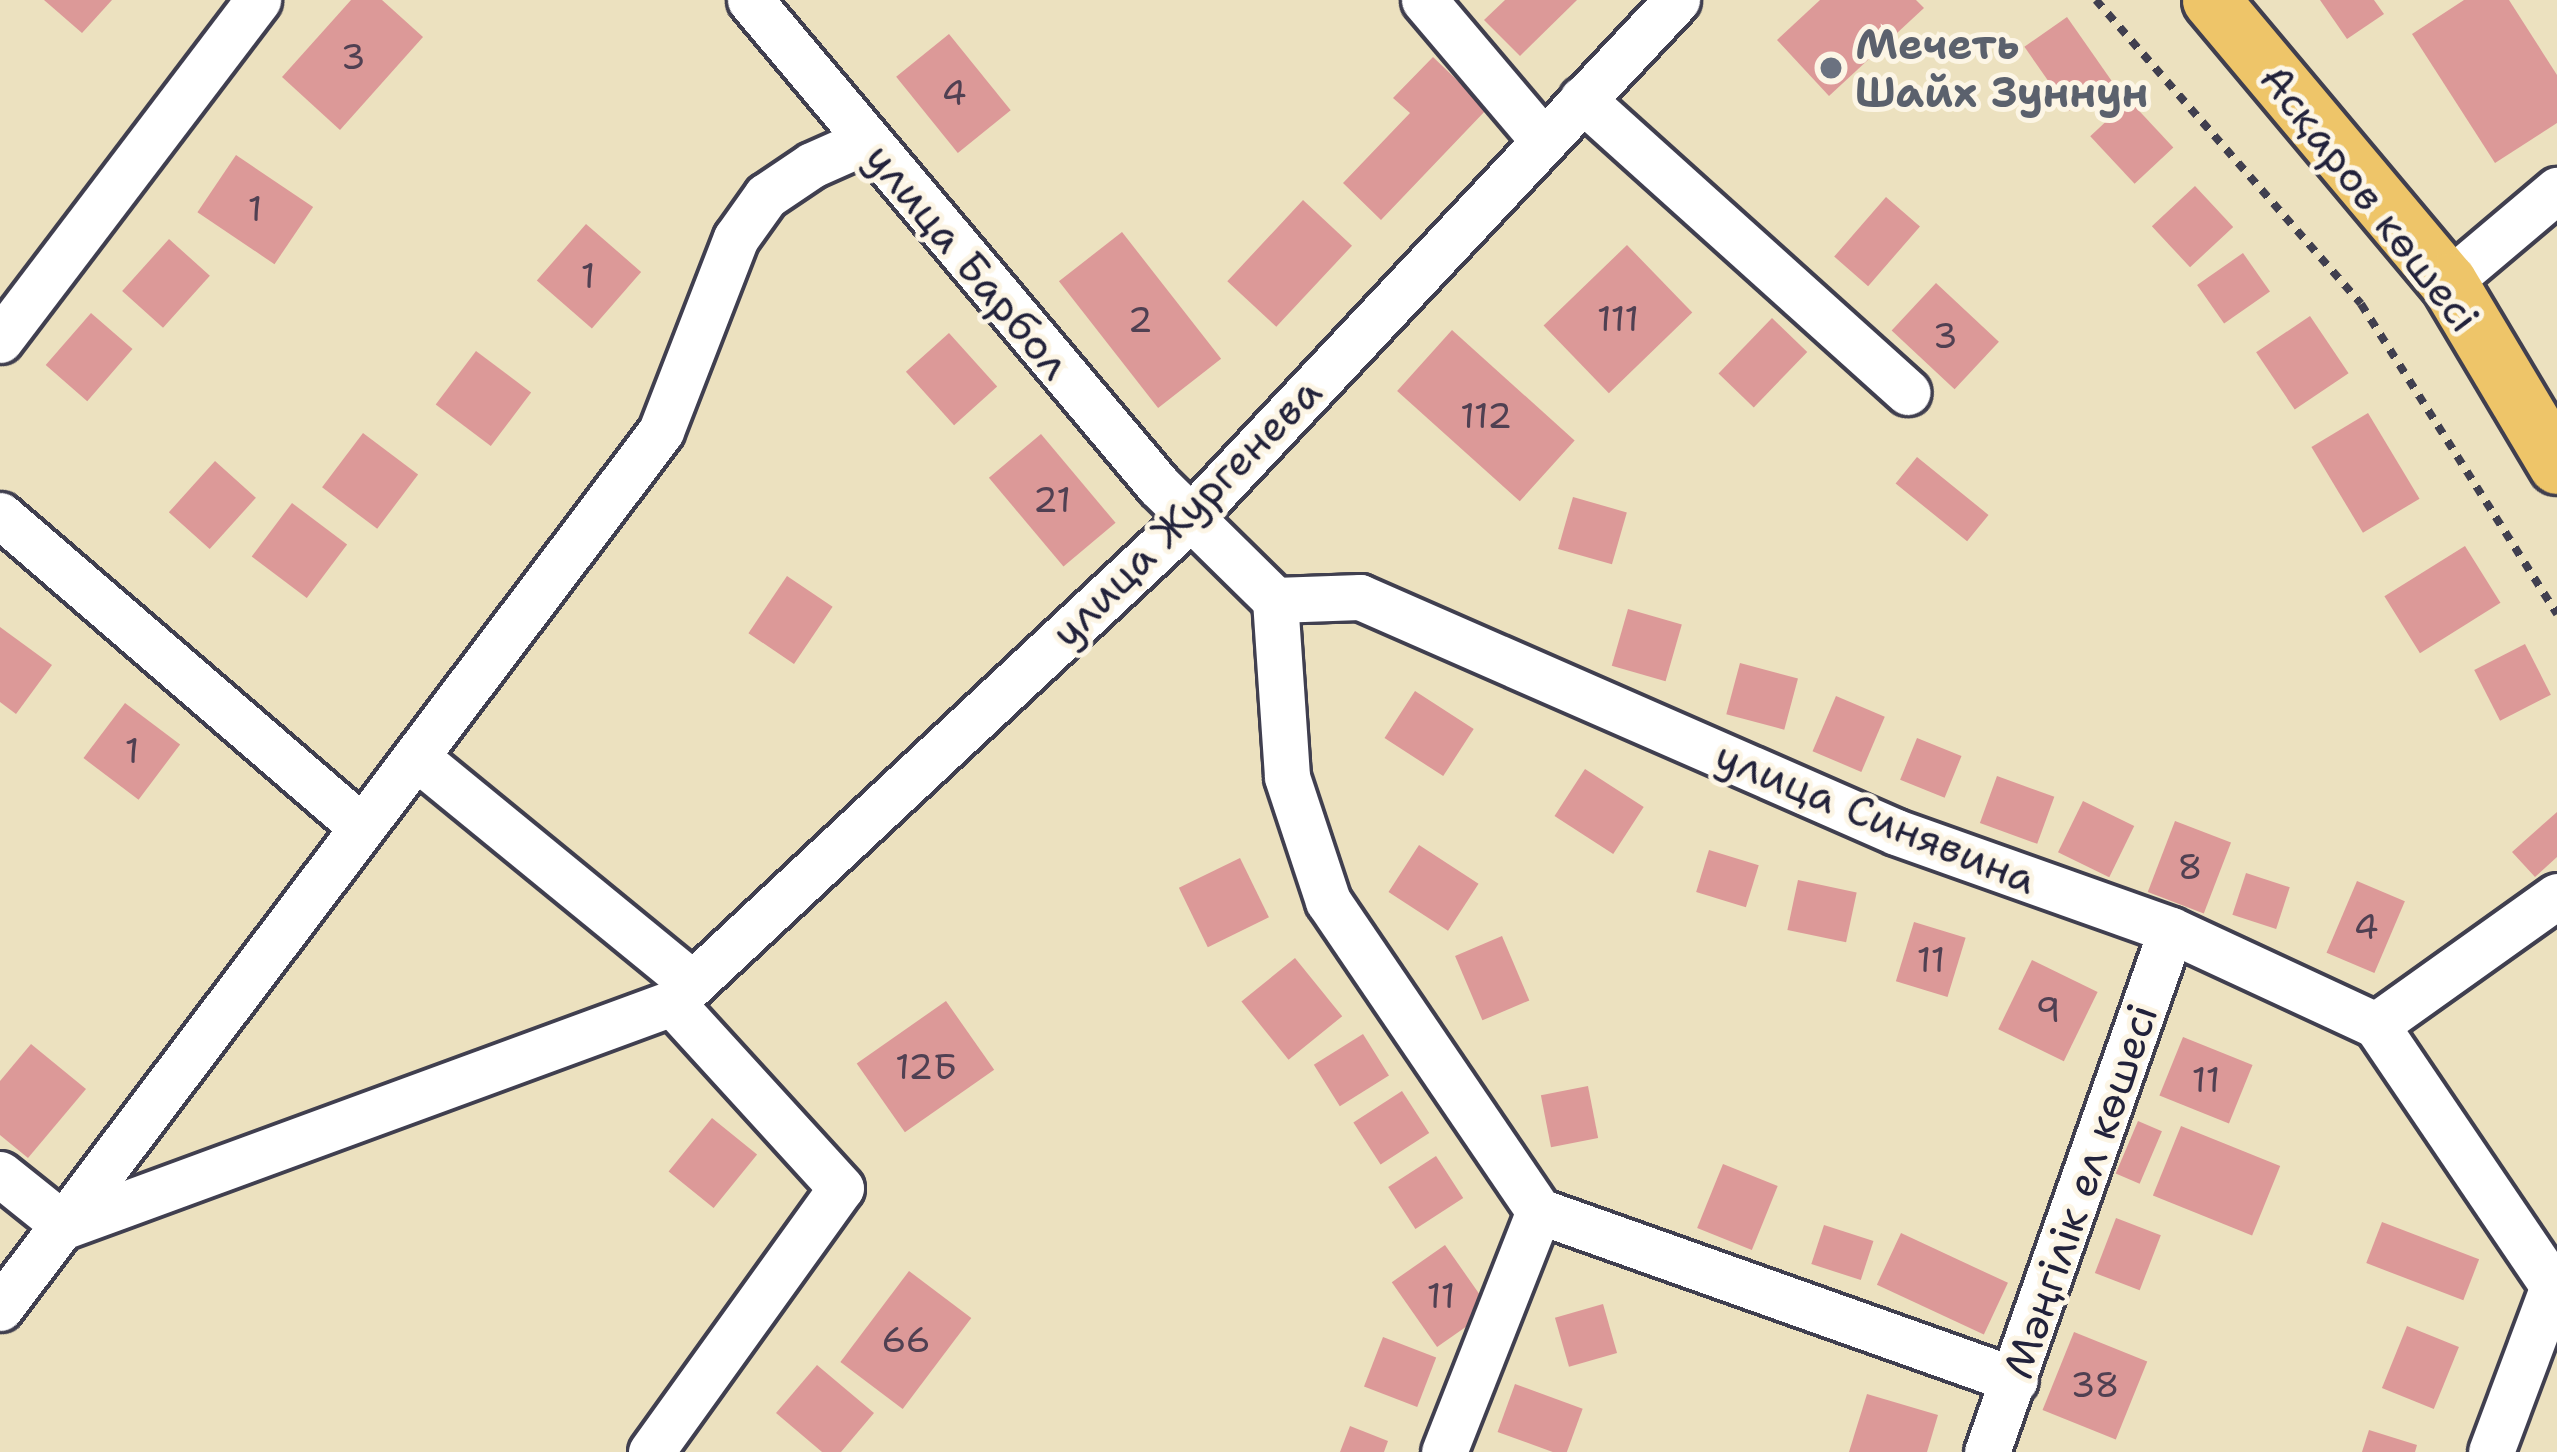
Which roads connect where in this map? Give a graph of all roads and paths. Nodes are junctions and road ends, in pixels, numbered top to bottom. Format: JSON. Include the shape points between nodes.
{"nodes":[{"id":1,"x":258,"y":0,"type":"edge"},
{"id":2,"x":750,"y":0,"type":"edge"},
{"id":3,"x":1424,"y":0,"type":"edge"},
{"id":4,"x":1677,"y":0,"type":"edge"},
{"id":5,"x":2096,"y":0,"type":"edge"},
{"id":6,"x":2211,"y":0,"type":"edge"},
{"id":7,"x":1582,"y":99,"type":"junction"},
{"id":8,"x":1542,"y":140,"type":"junction"},
{"id":9,"x":866,"y":141,"type":"junction"},
{"id":10,"x":2557,"y":190,"type":"edge"},
{"id":11,"x":2448,"y":282,"type":"junction"},
{"id":12,"x":0,"y":340,"type":"edge"},
{"id":13,"x":1907,"y":392,"type":"dead end"},
{"id":14,"x":2557,"y":465,"type":"edge"},
{"id":15,"x":0,"y":514,"type":"edge"},
{"id":16,"x":1190,"y":518,"type":"junction"},
{"id":17,"x":1275,"y":600,"type":"junction"},
{"id":18,"x":2557,"y":614,"type":"edge"},
{"id":19,"x":416,"y":757,"type":"junction"},
{"id":20,"x":362,"y":826,"type":"junction"},
{"id":21,"x":2557,"y":896,"type":"edge"},
{"id":22,"x":2171,"y":930,"type":"junction"},
{"id":23,"x":682,"y":993,"type":"junction"},
{"id":24,"x":2376,"y":1025,"type":"junction"},
{"id":25,"x":0,"y":1174,"type":"edge"},
{"id":26,"x":1539,"y":1211,"type":"junction"},
{"id":27,"x":65,"y":1226,"type":"junction"},
{"id":28,"x":0,"y":1308,"type":"edge"},
{"id":29,"x":2014,"y":1380,"type":"junction"},
{"id":30,"x":651,"y":1452,"type":"edge"},
{"id":31,"x":1444,"y":1452,"type":"edge"},
{"id":32,"x":1987,"y":1452,"type":"edge"},
{"id":33,"x":2491,"y":1452,"type":"edge"}],
"edges":[{"from":1,"to":12,"type":"street"},
{"from":2,"to":9,"type":"street","name":"улица Барбол"},
{"from":3,"to":8,"type":"street"},
{"from":4,"to":7,"type":"street","name":"улица Жургенева"},
{"from":5,"to":18,"type":"path","via":[[2361,304]]},
{"from":6,"to":11,"type":"main road","name":"Асқаров көшесі"},
{"from":7,"to":8,"type":"street","name":"улица Жургенева"},
{"from":7,"to":13,"type":"street"},
{"from":8,"to":16,"type":"street","name":"улица Жургенева"},
{"from":9,"to":16,"type":"street","name":"улица Барбол"},
{"from":9,"to":19,"type":"street","via":[[766,196],[736,238],[661,431]]},
{"from":10,"to":11,"type":"street"},
{"from":11,"to":14,"type":"main road","name":"Асқаров көшесі"},
{"from":15,"to":20,"type":"street"},
{"from":16,"to":17,"type":"street"},
{"from":16,"to":23,"type":"street","name":"улица Жургенева"},
{"from":17,"to":22,"type":"street","name":"улица Синявина","via":[[1360,597],[1896,832]]},
{"from":17,"to":26,"type":"street","via":[[1287,777],[1328,902]]},
{"from":19,"to":20,"type":"street"},
{"from":19,"to":23,"type":"street"},
{"from":20,"to":27,"type":"street"},
{"from":21,"to":24,"type":"street"},
{"from":22,"to":24,"type":"street","name":"улица Синявина"},
{"from":22,"to":29,"type":"street","name":"Мәңгілік ел көшесі"},
{"from":23,"to":27,"type":"street"},
{"from":23,"to":30,"type":"street","via":[[841,1188]]},
{"from":24,"to":33,"type":"street","via":[[2552,1286]]},
{"from":25,"to":27,"type":"street"},
{"from":26,"to":29,"type":"street"},
{"from":26,"to":31,"type":"street"},
{"from":27,"to":28,"type":"street"},
{"from":29,"to":32,"type":"street","name":"Мәңгілік ел көшесі"}]}
